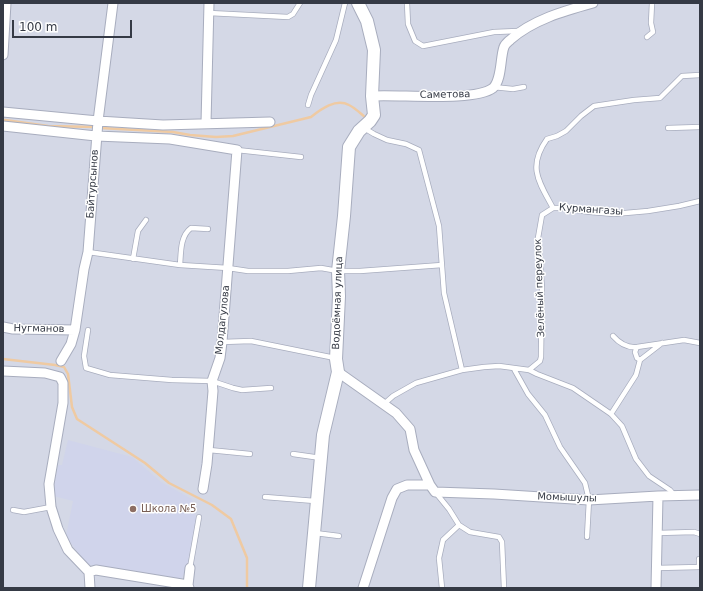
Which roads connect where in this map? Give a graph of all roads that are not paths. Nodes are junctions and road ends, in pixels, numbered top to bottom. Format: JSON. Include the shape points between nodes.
{"nodes":[{"id":1,"x":6,"y":3,"type":"edge"},
{"id":2,"x":113,"y":3,"type":"edge"},
{"id":3,"x":209,"y":3,"type":"edge"},
{"id":4,"x":300,"y":3,"type":"edge"},
{"id":5,"x":345,"y":3,"type":"edge"},
{"id":6,"x":358,"y":3,"type":"edge"},
{"id":7,"x":407,"y":3,"type":"edge"},
{"id":8,"x":593,"y":3,"type":"edge"},
{"id":9,"x":652,"y":3,"type":"edge"},
{"id":10,"x":208,"y":13,"type":"junction"},
{"id":11,"x":520,"y":31,"type":"junction"},
{"id":12,"x":647,"y":37,"type":"dead end"},
{"id":13,"x":3,"y":56,"type":"edge"},
{"id":14,"x":700,"y":75,"type":"edge"},
{"id":15,"x":493,"y":87,"type":"junction"},
{"id":16,"x":524,"y":87,"type":"dead end"},
{"id":17,"x":372,"y":96,"type":"junction"},
{"id":18,"x":308,"y":106,"type":"dead end"},
{"id":19,"x":3,"y":112,"type":"edge"},
{"id":20,"x":98,"y":121,"type":"junction"},
{"id":21,"x":270,"y":122,"type":"dead end"},
{"id":22,"x":206,"y":123,"type":"junction"},
{"id":23,"x":3,"y":126,"type":"edge"},
{"id":24,"x":363,"y":127,"type":"junction"},
{"id":25,"x":700,"y":127,"type":"edge"},
{"id":26,"x":668,"y":128,"type":"dead end"},
{"id":27,"x":96,"y":136,"type":"junction"},
{"id":28,"x":237,"y":150,"type":"junction"},
{"id":29,"x":301,"y":156,"type":"dead end"},
{"id":30,"x":700,"y":200,"type":"edge"},
{"id":31,"x":553,"y":208,"type":"junction"},
{"id":32,"x":146,"y":220,"type":"dead end"},
{"id":33,"x":208,"y":229,"type":"dead end"},
{"id":34,"x":88,"y":252,"type":"junction"},
{"id":35,"x":133,"y":259,"type":"junction"},
{"id":36,"x":442,"y":264,"type":"junction"},
{"id":37,"x":180,"y":265,"type":"junction"},
{"id":38,"x":228,"y":268,"type":"junction"},
{"id":39,"x":338,"y":271,"type":"junction"},
{"id":40,"x":3,"y":327,"type":"edge"},
{"id":41,"x":75,"y":330,"type":"junction"},
{"id":42,"x":88,"y":330,"type":"dead end"},
{"id":43,"x":613,"y":336,"type":"dead end"},
{"id":44,"x":222,"y":342,"type":"junction"},
{"id":45,"x":662,"y":343,"type":"junction"},
{"id":46,"x":700,"y":343,"type":"edge"},
{"id":47,"x":637,"y":347,"type":"junction"},
{"id":48,"x":336,"y":358,"type":"junction"},
{"id":49,"x":640,"y":360,"type":"junction"},
{"id":50,"x":61,"y":361,"type":"dead end"},
{"id":51,"x":514,"y":369,"type":"junction"},
{"id":52,"x":462,"y":370,"type":"junction"},
{"id":53,"x":530,"y":370,"type":"junction"},
{"id":54,"x":3,"y":371,"type":"edge"},
{"id":55,"x":338,"y":372,"type":"junction"},
{"id":56,"x":212,"y":381,"type":"junction"},
{"id":57,"x":271,"y":388,"type":"dead end"},
{"id":58,"x":384,"y":404,"type":"junction"},
{"id":59,"x":612,"y":414,"type":"junction"},
{"id":60,"x":209,"y":450,"type":"junction"},
{"id":61,"x":250,"y":454,"type":"dead end"},
{"id":62,"x":293,"y":454,"type":"dead end"},
{"id":63,"x":321,"y":458,"type":"junction"},
{"id":64,"x":203,"y":489,"type":"dead end"},
{"id":65,"x":432,"y":489,"type":"junction"},
{"id":66,"x":674,"y":495,"type":"junction"},
{"id":67,"x":700,"y":495,"type":"edge"},
{"id":68,"x":658,"y":496,"type":"junction"},
{"id":69,"x":265,"y":497,"type":"dead end"},
{"id":70,"x":589,"y":500,"type":"junction"},
{"id":71,"x":317,"y":501,"type":"junction"},
{"id":72,"x":51,"y":507,"type":"junction"},
{"id":73,"x":13,"y":510,"type":"dead end"},
{"id":74,"x":199,"y":517,"type":"dead end"},
{"id":75,"x":459,"y":525,"type":"junction"},
{"id":76,"x":314,"y":533,"type":"junction"},
{"id":77,"x":658,"y":533,"type":"junction"},
{"id":78,"x":700,"y":534,"type":"edge"},
{"id":79,"x":339,"y":536,"type":"dead end"},
{"id":80,"x":587,"y":537,"type":"dead end"},
{"id":81,"x":699,"y":559,"type":"dead end"},
{"id":82,"x":699,"y":567,"type":"edge"},
{"id":83,"x":190,"y":568,"type":"joint"},
{"id":84,"x":657,"y":568,"type":"junction"},
{"id":85,"x":89,"y":572,"type":"junction"},
{"id":86,"x":189,"y":587,"type":"edge"},
{"id":87,"x":90,"y":588,"type":"edge"},
{"id":88,"x":309,"y":588,"type":"edge"},
{"id":89,"x":363,"y":588,"type":"edge"},
{"id":90,"x":442,"y":588,"type":"edge"},
{"id":91,"x":504,"y":588,"type":"edge"},
{"id":92,"x":656,"y":588,"type":"edge"}],
"edges":[{"from":1,"to":13,"type":"street"},
{"from":2,"to":20,"type":"street","name":"Байтурсынов"},
{"from":3,"to":10,"type":"street"},
{"from":4,"to":10,"type":"lane","via":[[288,17]]},
{"from":5,"to":18,"type":"lane","via":[[336,40]]},
{"from":6,"to":17,"type":"street","name":"Водоёмная улица","via":[[367,21],[374,50]]},
{"from":7,"to":11,"type":"lane","via":[[408,24],[415,41],[423,46],[494,32]]},
{"from":8,"to":11,"type":"street","via":[[547,18]]},
{"from":9,"to":12,"type":"lane","via":[[651,23],[654,32]]},
{"from":10,"to":22,"type":"street"},
{"from":11,"to":15,"type":"street","via":[[504,46],[497,82]]},
{"from":14,"to":31,"type":"lane","via":[[682,76],[660,98],[594,106],[566,131],[547,139],[541,147],[536,163],[538,181]]},
{"from":15,"to":16,"type":"lane"},
{"from":15,"to":17,"type":"street","name":"Саметова","via":[[483,93],[465,96]]},
{"from":17,"to":24,"type":"street","name":"Водоёмная улица","via":[[374,115]]},
{"from":19,"to":20,"type":"street"},
{"from":20,"to":22,"type":"street","via":[[163,125]]},
{"from":20,"to":27,"type":"street","name":"Байтурсынов"},
{"from":21,"to":22,"type":"street"},
{"from":23,"to":27,"type":"street"},
{"from":24,"to":36,"type":"lane","via":[[387,140],[419,150],[439,226]]},
{"from":24,"to":39,"type":"street","name":"Водоёмная улица","via":[[349,146]]},
{"from":25,"to":26,"type":"lane"},
{"from":27,"to":28,"type":"street","via":[[170,139]]},
{"from":27,"to":34,"type":"street","name":"Байтурсынов"},
{"from":28,"to":29,"type":"lane"},
{"from":28,"to":38,"type":"street","name":"Молдагулова"},
{"from":30,"to":31,"type":"lane","name":"Курмангазы","via":[[679,206],[614,214]]},
{"from":31,"to":53,"type":"lane","name":"Зелёный переулок","via":[[542,214],[538,238],[542,288],[541,356],[540,361]]},
{"from":32,"to":35,"type":"lane","via":[[138,231]]},
{"from":33,"to":37,"type":"lane","via":[[191,228],[186,231]]},
{"from":34,"to":35,"type":"lane"},
{"from":34,"to":41,"type":"street","name":"Байтурсынов"},
{"from":35,"to":37,"type":"lane"},
{"from":36,"to":39,"type":"lane","via":[[360,272]]},
{"from":36,"to":52,"type":"lane","via":[[444,293]]},
{"from":37,"to":38,"type":"lane"},
{"from":38,"to":39,"type":"lane","via":[[248,271],[322,268]]},
{"from":38,"to":44,"type":"street","name":"Молдагулова"},
{"from":39,"to":48,"type":"street","name":"Водоёмная улица"},
{"from":40,"to":41,"type":"street","name":"Нугманов"},
{"from":41,"to":50,"type":"street","name":"Байтурсынов"},
{"from":42,"to":56,"type":"lane","via":[[84,356],[86,368],[110,375]]},
{"from":43,"to":47,"type":"lane","via":[[629,348]]},
{"from":44,"to":48,"type":"lane","via":[[251,341]]},
{"from":44,"to":56,"type":"street","name":"Молдагулова","via":[[220,358]]},
{"from":45,"to":46,"type":"lane","via":[[684,340]]},
{"from":45,"to":47,"type":"lane"},
{"from":45,"to":49,"type":"lane"},
{"from":47,"to":49,"type":"lane","via":[[635,352]]},
{"from":48,"to":55,"type":"street","name":"Водоёмная улица"},
{"from":49,"to":59,"type":"lane","via":[[636,375]]},
{"from":51,"to":52,"type":"lane","via":[[491,366]]},
{"from":51,"to":53,"type":"lane"},
{"from":51,"to":70,"type":"lane","via":[[528,394],[545,415],[560,448],[586,482]]},
{"from":52,"to":58,"type":"lane","via":[[416,383]]},
{"from":53,"to":59,"type":"lane","via":[[573,388]]},
{"from":54,"to":72,"type":"street","via":[[45,373],[60,377],[63,382],[63,403],[49,484]]},
{"from":55,"to":58,"type":"street"},
{"from":55,"to":63,"type":"street","name":"Водоёмная улица","via":[[323,436]]},
{"from":56,"to":57,"type":"lane","via":[[242,390]]},
{"from":56,"to":60,"type":"street","name":"Молдагулова"},
{"from":58,"to":65,"type":"street","via":[[410,429],[414,450]]},
{"from":59,"to":66,"type":"lane","via":[[622,426],[636,458],[649,476]]},
{"from":60,"to":61,"type":"lane"},
{"from":60,"to":64,"type":"street","name":"Молдагулова"},
{"from":62,"to":63,"type":"lane"},
{"from":63,"to":71,"type":"street","name":"Водоёмная улица"},
{"from":65,"to":70,"type":"street","name":"Момышулы"},
{"from":65,"to":75,"type":"lane"},
{"from":65,"to":89,"type":"street","name":"Момышулы","via":[[408,485],[397,489]]},
{"from":66,"to":67,"type":"street","name":"Момышулы"},
{"from":66,"to":68,"type":"street","name":"Момышулы"},
{"from":68,"to":70,"type":"street","name":"Момышулы"},
{"from":68,"to":77,"type":"street"},
{"from":69,"to":71,"type":"lane"},
{"from":70,"to":80,"type":"lane"},
{"from":71,"to":76,"type":"street","name":"Водоёмная улица"},
{"from":72,"to":73,"type":"lane","via":[[24,512]]},
{"from":72,"to":85,"type":"street","via":[[68,550]]},
{"from":74,"to":83,"type":"lane"},
{"from":75,"to":90,"type":"lane","via":[[443,540],[439,558]]},
{"from":75,"to":91,"type":"lane","via":[[470,532],[499,538],[502,542]]},
{"from":76,"to":79,"type":"lane"},
{"from":76,"to":88,"type":"street","name":"Водоёмная улица"},
{"from":77,"to":78,"type":"lane"},
{"from":77,"to":84,"type":"street"},
{"from":81,"to":82,"type":"lane"},
{"from":82,"to":84,"type":"lane"},
{"from":83,"to":86,"type":"street"},
{"from":84,"to":92,"type":"street"},
{"from":85,"to":86,"type":"street","via":[[96,570]]},
{"from":85,"to":87,"type":"street"}]}
